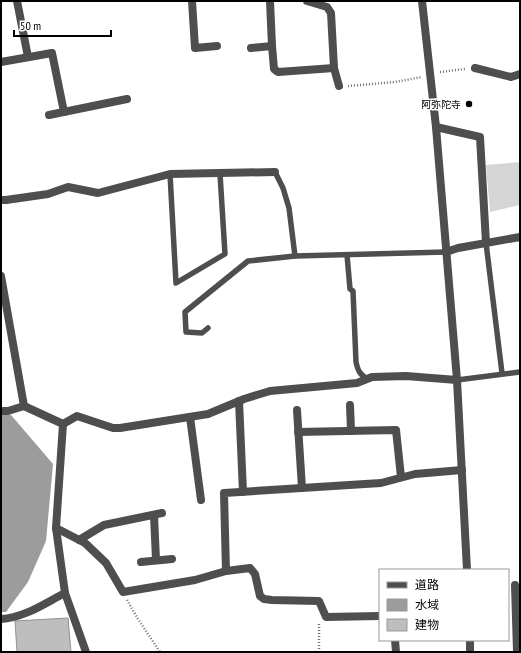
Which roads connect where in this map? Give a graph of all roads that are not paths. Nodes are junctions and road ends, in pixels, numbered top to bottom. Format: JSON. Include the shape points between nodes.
{"nodes":[{"id":1,"x":17,"y":1,"type":"edge"},
{"id":2,"x":192,"y":1,"type":"edge"},
{"id":3,"x":270,"y":1,"type":"edge"},
{"id":4,"x":307,"y":1,"type":"edge"},
{"id":5,"x":422,"y":1,"type":"edge"},
{"id":6,"x":217,"y":46,"type":"dead end"},
{"id":7,"x":272,"y":46,"type":"junction"},
{"id":8,"x":251,"y":48,"type":"dead end"},
{"id":9,"x":28,"y":57,"type":"junction"},
{"id":10,"x":1,"y":62,"type":"edge"},
{"id":11,"x":334,"y":68,"type":"junction"},
{"id":12,"x":475,"y":68,"type":"road end"},
{"id":13,"x":520,"y":74,"type":"edge"},
{"id":14,"x":339,"y":86,"type":"road end"},
{"id":15,"x":127,"y":99,"type":"dead end"},
{"id":16,"x":64,"y":112,"type":"junction"},
{"id":17,"x":49,"y":115,"type":"dead end"},
{"id":18,"x":436,"y":127,"type":"junction"},
{"id":19,"x":275,"y":172,"type":"joint"},
{"id":20,"x":170,"y":174,"type":"junction"},
{"id":21,"x":220,"y":174,"type":"junction"},
{"id":22,"x":1,"y":200,"type":"edge"},
{"id":23,"x":520,"y":237,"type":"edge"},
{"id":24,"x":486,"y":243,"type":"junction"},
{"id":25,"x":446,"y":252,"type":"junction"},
{"id":26,"x":347,"y":255,"type":"junction"},
{"id":27,"x":294,"y":256,"type":"junction"},
{"id":28,"x":1,"y":276,"type":"edge"},
{"id":29,"x":208,"y":328,"type":"dead end"},
{"id":30,"x":520,"y":372,"type":"edge"},
{"id":31,"x":502,"y":373,"type":"junction"},
{"id":32,"x":368,"y":379,"type":"junction"},
{"id":33,"x":457,"y":380,"type":"junction"},
{"id":34,"x":239,"y":401,"type":"junction"},
{"id":35,"x":350,"y":405,"type":"dead end"},
{"id":36,"x":24,"y":406,"type":"junction"},
{"id":37,"x":297,"y":410,"type":"dead end"},
{"id":38,"x":1,"y":411,"type":"edge"},
{"id":39,"x":190,"y":417,"type":"junction"},
{"id":40,"x":63,"y":424,"type":"junction"},
{"id":41,"x":351,"y":431,"type":"junction"},
{"id":42,"x":298,"y":432,"type":"junction"},
{"id":43,"x":462,"y":470,"type":"junction"},
{"id":44,"x":401,"y":477,"type":"junction"},
{"id":45,"x":302,"y":488,"type":"junction"},
{"id":46,"x":243,"y":492,"type":"junction"},
{"id":47,"x":201,"y":500,"type":"dead end"},
{"id":48,"x":56,"y":528,"type":"junction"},
{"id":49,"x":79,"y":540,"type":"junction"},
{"id":50,"x":172,"y":559,"type":"dead end"},
{"id":51,"x":156,"y":560,"type":"junction"},
{"id":52,"x":141,"y":562,"type":"dead end"},
{"id":53,"x":467,"y":569,"type":"edge"},
{"id":54,"x":226,"y":571,"type":"junction"},
{"id":55,"x":514,"y":585,"type":"edge"},
{"id":56,"x":65,"y":594,"type":"junction"},
{"id":57,"x":379,"y":616,"type":"edge"},
{"id":58,"x":1,"y":619,"type":"edge"},
{"id":59,"x":395,"y":641,"type":"edge"},
{"id":60,"x":470,"y":641,"type":"edge"},
{"id":61,"x":86,"y":652,"type":"edge"},
{"id":62,"x":396,"y":652,"type":"edge"},
{"id":63,"x":470,"y":652,"type":"edge"},
{"id":64,"x":517,"y":652,"type":"edge"}],
"edges":[{"from":1,"to":9,"type":"street"},
{"from":2,"to":6,"type":"street","via":[[195,48]]},
{"from":3,"to":7,"type":"street"},
{"from":4,"to":11,"type":"street","via":[[327,7],[331,13]]},
{"from":5,"to":18,"type":"street"},
{"from":7,"to":8,"type":"street"},
{"from":7,"to":11,"type":"street","via":[[274,69],[278,72]]},
{"from":9,"to":10,"type":"street"},
{"from":9,"to":16,"type":"street","via":[[52,53]]},
{"from":11,"to":14,"type":"street"},
{"from":12,"to":13,"type":"street","via":[[511,77]]},
{"from":15,"to":16,"type":"street"},
{"from":16,"to":17,"type":"street"},
{"from":18,"to":24,"type":"street","via":[[480,137]]},
{"from":18,"to":25,"type":"street"},
{"from":19,"to":21,"type":"street"},
{"from":19,"to":27,"type":"lane","via":[[289,208]]},
{"from":20,"to":21,"type":"street"},
{"from":20,"to":21,"type":"lane","via":[[176,283],[225,254]]},
{"from":20,"to":22,"type":"street","via":[[98,193],[68,187],[48,194]]},
{"from":23,"to":24,"type":"street"},
{"from":24,"to":25,"type":"street"},
{"from":24,"to":31,"type":"lane"},
{"from":25,"to":26,"type":"lane"},
{"from":25,"to":33,"type":"street"},
{"from":26,"to":27,"type":"lane"},
{"from":26,"to":32,"type":"lane","via":[[350,289],[353,291],[357,370]]},
{"from":27,"to":29,"type":"lane","via":[[248,261],[185,312],[186,332],[202,333]]},
{"from":28,"to":36,"type":"street"},
{"from":30,"to":31,"type":"lane"},
{"from":31,"to":33,"type":"lane"},
{"from":32,"to":33,"type":"street","via":[[406,376]]},
{"from":32,"to":34,"type":"street","via":[[357,383],[270,390]]},
{"from":33,"to":43,"type":"street"},
{"from":34,"to":39,"type":"street","via":[[208,414]]},
{"from":34,"to":46,"type":"street"},
{"from":35,"to":41,"type":"street"},
{"from":36,"to":38,"type":"street"},
{"from":36,"to":40,"type":"street"},
{"from":37,"to":42,"type":"street"},
{"from":39,"to":40,"type":"street","via":[[112,428],[77,416]]},
{"from":39,"to":47,"type":"street"},
{"from":40,"to":48,"type":"street"},
{"from":41,"to":42,"type":"street"},
{"from":41,"to":44,"type":"street","via":[[396,430]]},
{"from":42,"to":45,"type":"street"},
{"from":43,"to":44,"type":"street"},
{"from":43,"to":53,"type":"street"},
{"from":44,"to":45,"type":"street","via":[[381,482]]},
{"from":45,"to":46,"type":"street"},
{"from":46,"to":54,"type":"street","via":[[224,493]]},
{"from":48,"to":49,"type":"street"},
{"from":48,"to":56,"type":"street"},
{"from":49,"to":51,"type":"street","via":[[104,525],[158,514]]},
{"from":49,"to":54,"type":"street","via":[[106,562],[123,592],[195,580]]},
{"from":50,"to":51,"type":"street"},
{"from":51,"to":52,"type":"street"},
{"from":54,"to":57,"type":"street","via":[[250,568],[255,574],[260,596],[264,599],[319,601],[326,617]]},
{"from":55,"to":64,"type":"street"},
{"from":56,"to":58,"type":"street","via":[[28,612]]},
{"from":56,"to":61,"type":"street"},
{"from":59,"to":62,"type":"street"},
{"from":60,"to":63,"type":"street"}]}
